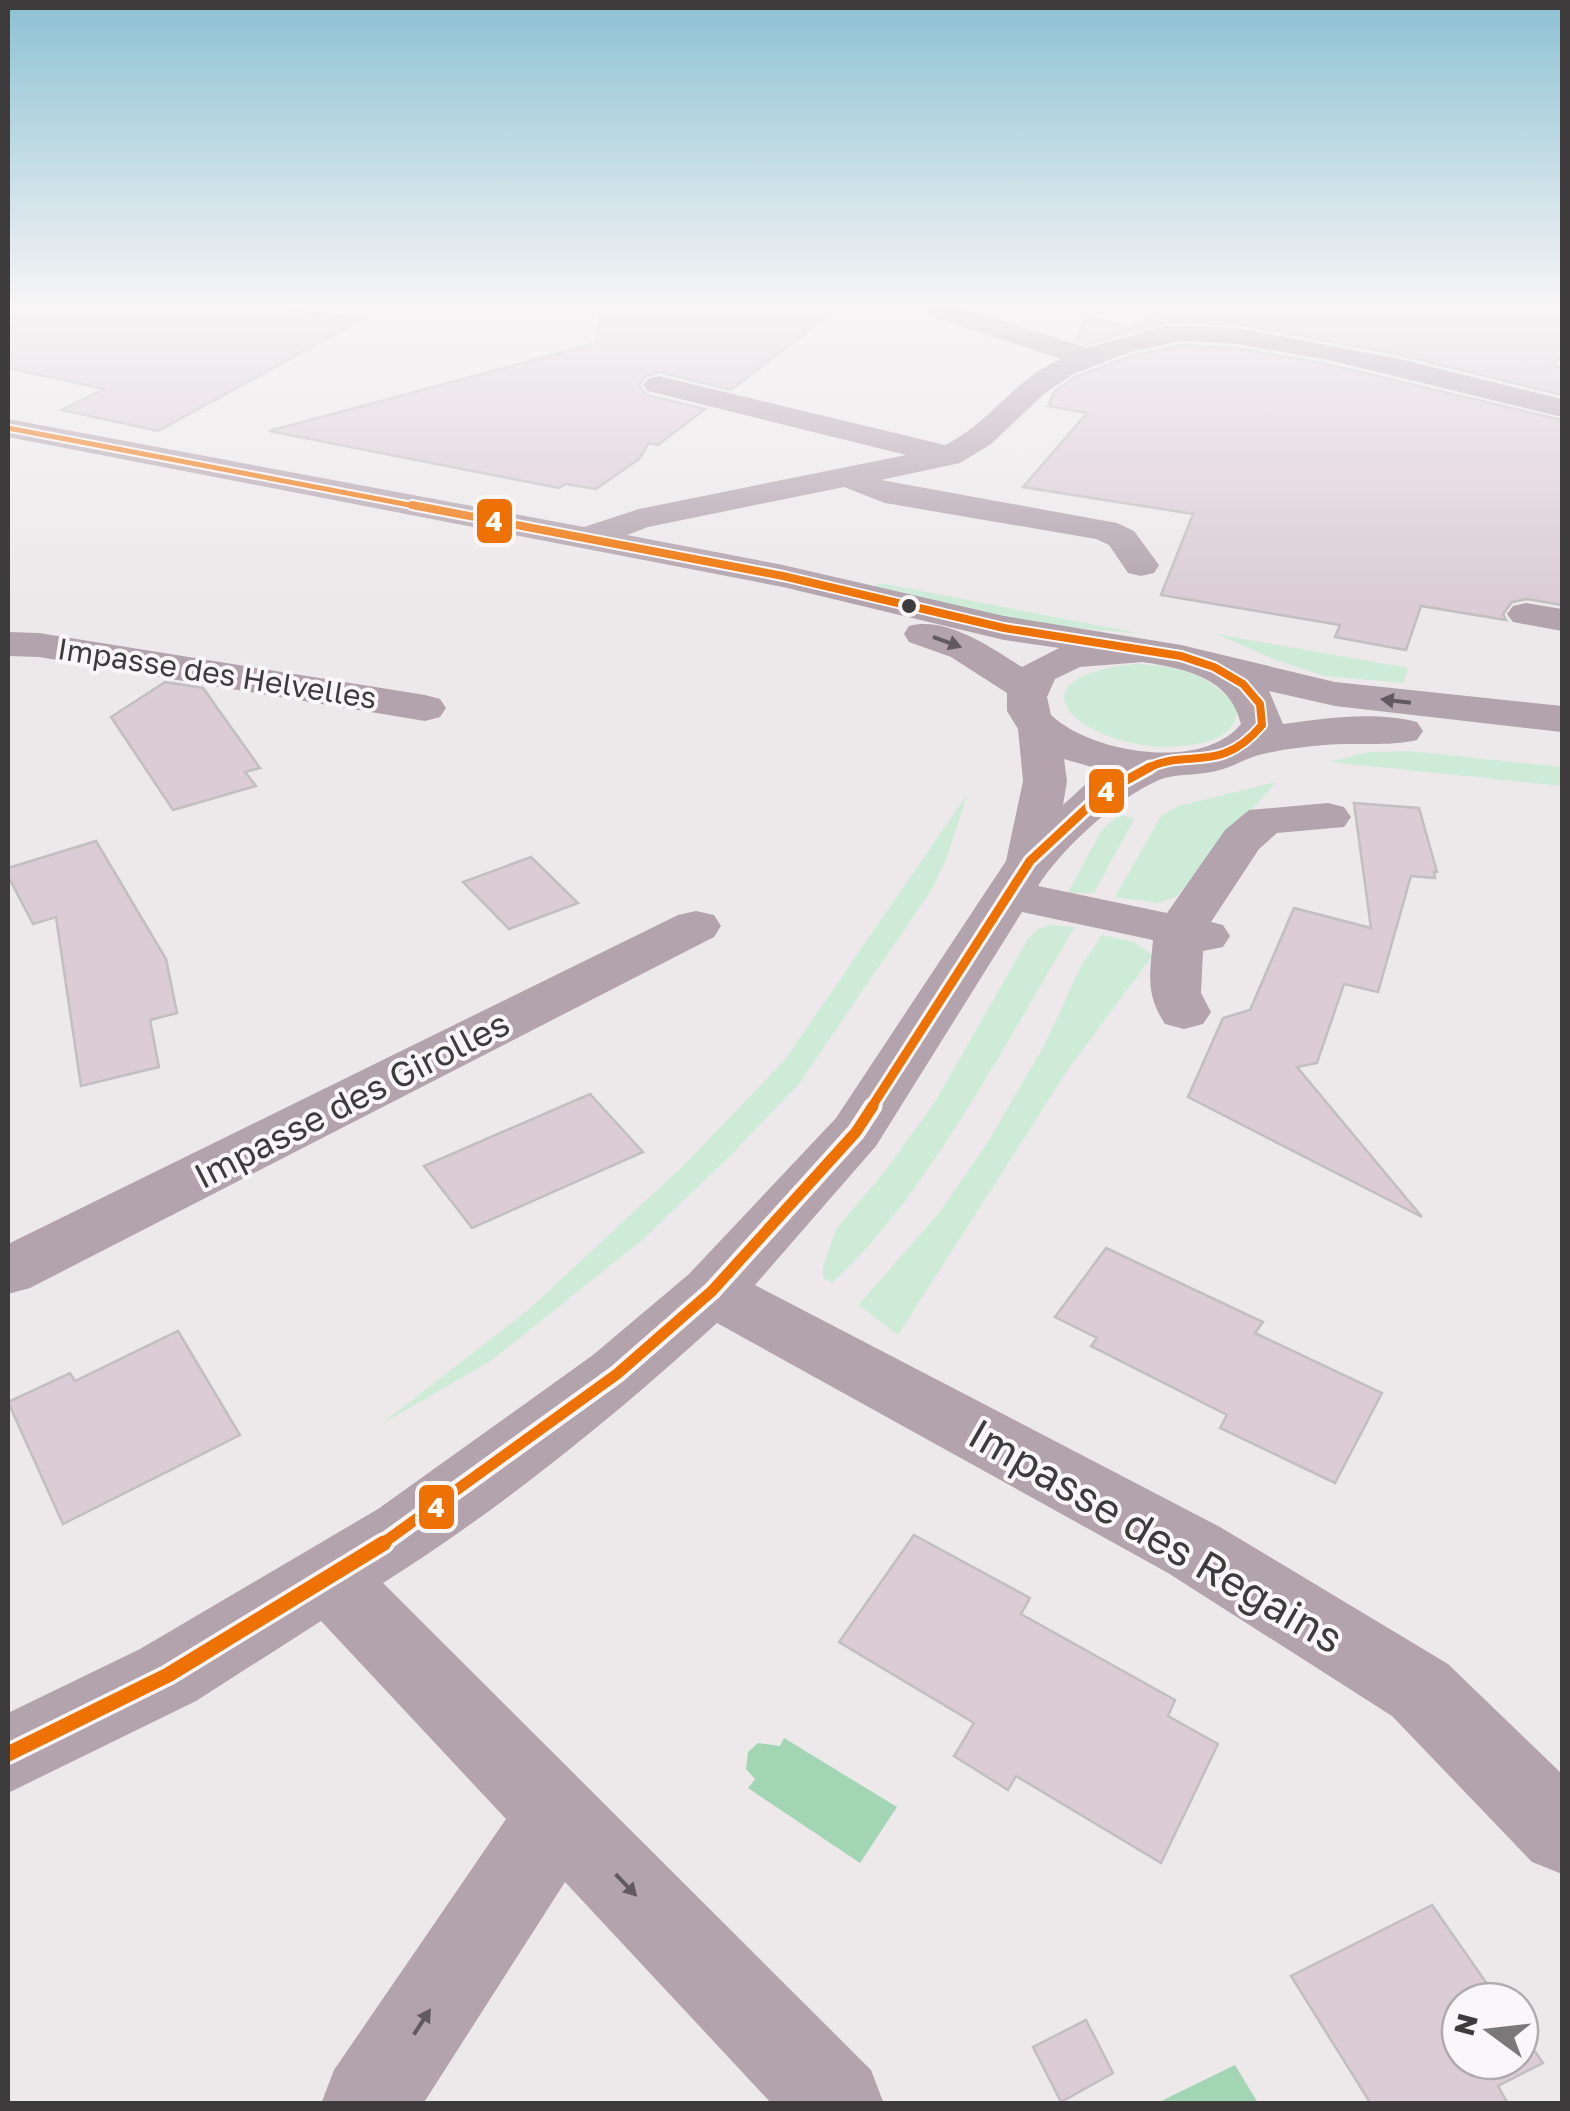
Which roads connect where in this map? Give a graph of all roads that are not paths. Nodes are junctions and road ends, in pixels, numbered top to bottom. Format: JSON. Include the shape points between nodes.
{"nodes":[{"id":1,"x":730,"y":403,"type":"edge"},
{"id":2,"x":1021,"y":403,"type":"edge"},
{"id":3,"x":8,"y":428,"type":"edge"},
{"id":4,"x":8,"y":447,"type":"edge"},
{"id":5,"x":949,"y":456,"type":"junction"},
{"id":6,"x":848,"y":477,"type":"junction"},
{"id":7,"x":586,"y":539,"type":"junction"},
{"id":8,"x":1141,"y":565,"type":"dead end"},
{"id":9,"x":8,"y":644,"type":"edge"},
{"id":10,"x":1144,"y":650,"type":"junction"},
{"id":11,"x":1214,"y":667,"type":"junction"},
{"id":12,"x":426,"y":708,"type":"dead end"},
{"id":13,"x":1033,"y":708,"type":"junction"},
{"id":14,"x":1562,"y":720,"type":"edge"},
{"id":15,"x":1246,"y":744,"type":"junction"},
{"id":16,"x":1562,"y":748,"type":"edge"},
{"id":17,"x":1154,"y":765,"type":"junction"},
{"id":18,"x":1328,"y":817,"type":"dead end"},
{"id":19,"x":1020,"y":878,"type":"junction"},
{"id":20,"x":696,"y":926,"type":"dead end"},
{"id":21,"x":1192,"y":934,"type":"junction"},
{"id":22,"x":1184,"y":1012,"type":"dead end"},
{"id":23,"x":8,"y":1271,"type":"edge"},
{"id":24,"x":712,"y":1291,"type":"junction"},
{"id":25,"x":328,"y":1577,"type":"junction"},
{"id":26,"x":8,"y":1754,"type":"edge"},
{"id":27,"x":559,"y":1816,"type":"junction"},
{"id":28,"x":1562,"y":1832,"type":"edge"},
{"id":29,"x":368,"y":2104,"type":"edge"},
{"id":30,"x":837,"y":2104,"type":"edge"}],
"edges":[{"from":1,"to":5,"type":"street"},
{"from":2,"to":5,"type":"street","via":[[971,448]]},
{"from":3,"to":7,"type":"street"},
{"from":4,"to":13,"type":"street","one_way":true,"via":[[820,605],[965,649]]},
{"from":5,"to":6,"type":"street"},
{"from":6,"to":7,"type":"street","via":[[638,519]]},
{"from":6,"to":8,"type":"street","via":[[885,492],[1105,530],[1122,538]]},
{"from":7,"to":10,"type":"street","via":[[1004,628]]},
{"from":9,"to":12,"type":"street","name":"Impasse des Helvelles"},
{"from":10,"to":11,"type":"street"},
{"from":10,"to":13,"type":"street","via":[[1104,650],[1041,670]]},
{"from":14,"to":11,"type":"street","one_way":true,"via":[[1335,694]]},
{"from":11,"to":15,"type":"street","via":[[1260,704],[1262,725]]},
{"from":13,"to":17,"type":"street","via":[[1082,751]]},
{"from":13,"to":19,"type":"street","via":[[1045,782]]},
{"from":15,"to":16,"type":"street","via":[[1367,729]]},
{"from":15,"to":17,"type":"street","via":[[1207,760]]},
{"from":17,"to":19,"type":"street","via":[[1103,793]]},
{"from":18,"to":21,"type":"street","via":[[1265,820],[1242,840]]},
{"from":19,"to":21,"type":"street"},
{"from":19,"to":24,"type":"street","via":[[856,1132]]},
{"from":20,"to":23,"type":"street","name":"Impasse des Girolles"},
{"from":21,"to":22,"type":"street","via":[[1175,993]]},
{"from":24,"to":25,"type":"street","via":[[617,1374],[404,1531]]},
{"from":24,"to":28,"type":"street","name":"Impasse des Regains","via":[[1194,1550],[1420,1690]]},
{"from":25,"to":26,"type":"street","via":[[168,1674]]},
{"from":25,"to":27,"type":"street"},
{"from":29,"to":27,"type":"street","one_way":true},
{"from":27,"to":30,"type":"street","one_way":true}]}
